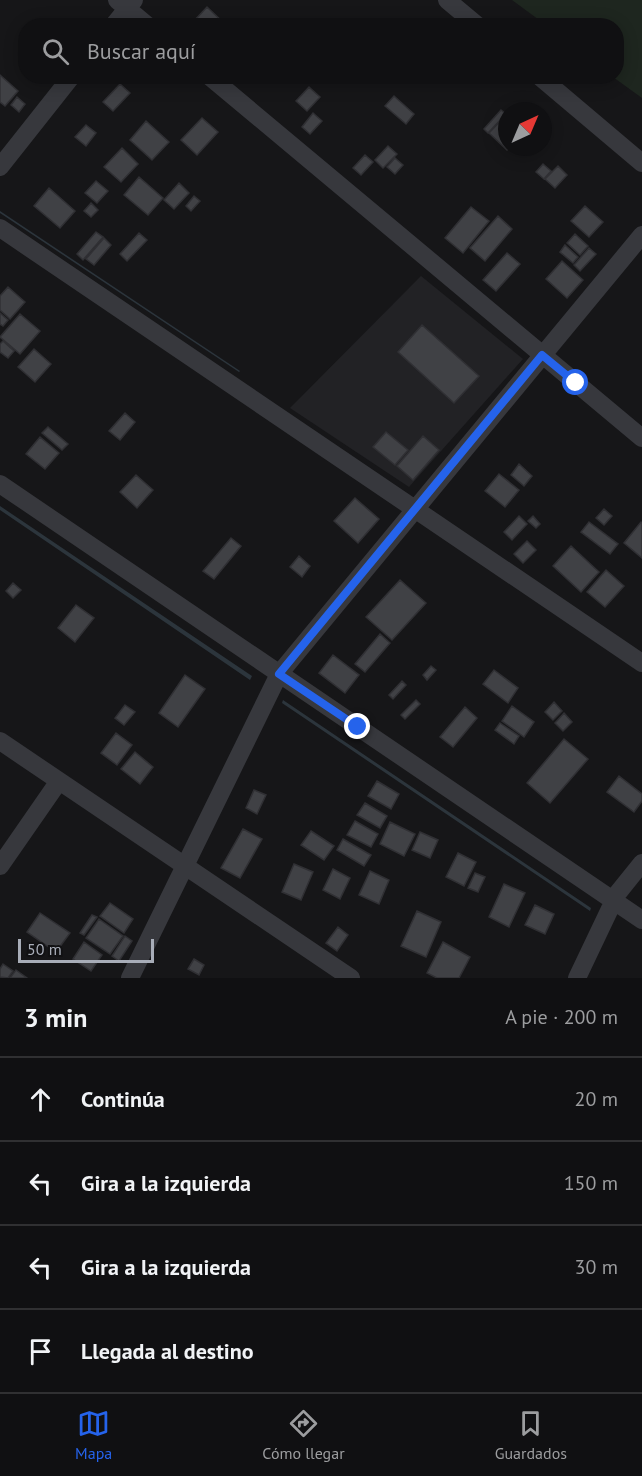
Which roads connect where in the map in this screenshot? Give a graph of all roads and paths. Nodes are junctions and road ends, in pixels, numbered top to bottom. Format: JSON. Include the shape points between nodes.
{"nodes":[{"id":1,"x":447,"y":0,"type":"edge"},
{"id":2,"x":126,"y":3,"type":"edge"},
{"id":3,"x":118,"y":18,"type":"edge"},
{"id":4,"x":140,"y":18,"type":"edge"},
{"id":5,"x":468,"y":18,"type":"edge"},
{"id":6,"x":66,"y":84,"type":"edge"},
{"id":7,"x":219,"y":84,"type":"edge"},
{"id":8,"x":548,"y":84,"type":"edge"},
{"id":9,"x":642,"y":163,"type":"edge"},
{"id":10,"x":0,"y":167,"type":"edge"},
{"id":11,"x":0,"y":228,"type":"edge"},
{"id":12,"x":642,"y":235,"type":"edge"},
{"id":13,"x":542,"y":355,"type":"junction"},
{"id":14,"x":642,"y":438,"type":"edge"},
{"id":15,"x":0,"y":484,"type":"edge"},
{"id":16,"x":414,"y":509,"type":"junction"},
{"id":17,"x":642,"y":663,"type":"edge"},
{"id":18,"x":279,"y":674,"type":"junction"},
{"id":19,"x":0,"y":741,"type":"edge"},
{"id":20,"x":59,"y":781,"type":"junction"},
{"id":21,"x":642,"y":863,"type":"edge"},
{"id":22,"x":0,"y":866,"type":"edge"},
{"id":23,"x":185,"y":866,"type":"junction"},
{"id":24,"x":614,"y":900,"type":"junction"},
{"id":25,"x":642,"y":920,"type":"edge"},
{"id":26,"x":130,"y":978,"type":"edge"},
{"id":27,"x":351,"y":978,"type":"edge"},
{"id":28,"x":577,"y":978,"type":"edge"}],
"edges":[{"from":1,"to":5,"type":"street"},
{"from":2,"to":3,"type":"street"},
{"from":2,"to":4,"type":"street"},
{"from":6,"to":10,"type":"street"},
{"from":7,"to":13,"type":"street"},
{"from":8,"to":9,"type":"street"},
{"from":11,"to":16,"type":"street"},
{"from":12,"to":13,"type":"street"},
{"from":13,"to":14,"type":"street"},
{"from":13,"to":16,"type":"street"},
{"from":15,"to":18,"type":"street"},
{"from":16,"to":17,"type":"street"},
{"from":16,"to":18,"type":"street"},
{"from":18,"to":23,"type":"street"},
{"from":18,"to":24,"type":"street"},
{"from":19,"to":20,"type":"street"},
{"from":20,"to":22,"type":"street"},
{"from":20,"to":23,"type":"street"},
{"from":21,"to":24,"type":"street"},
{"from":23,"to":26,"type":"street"},
{"from":23,"to":27,"type":"street"},
{"from":24,"to":25,"type":"street"},
{"from":24,"to":28,"type":"street"}]}
